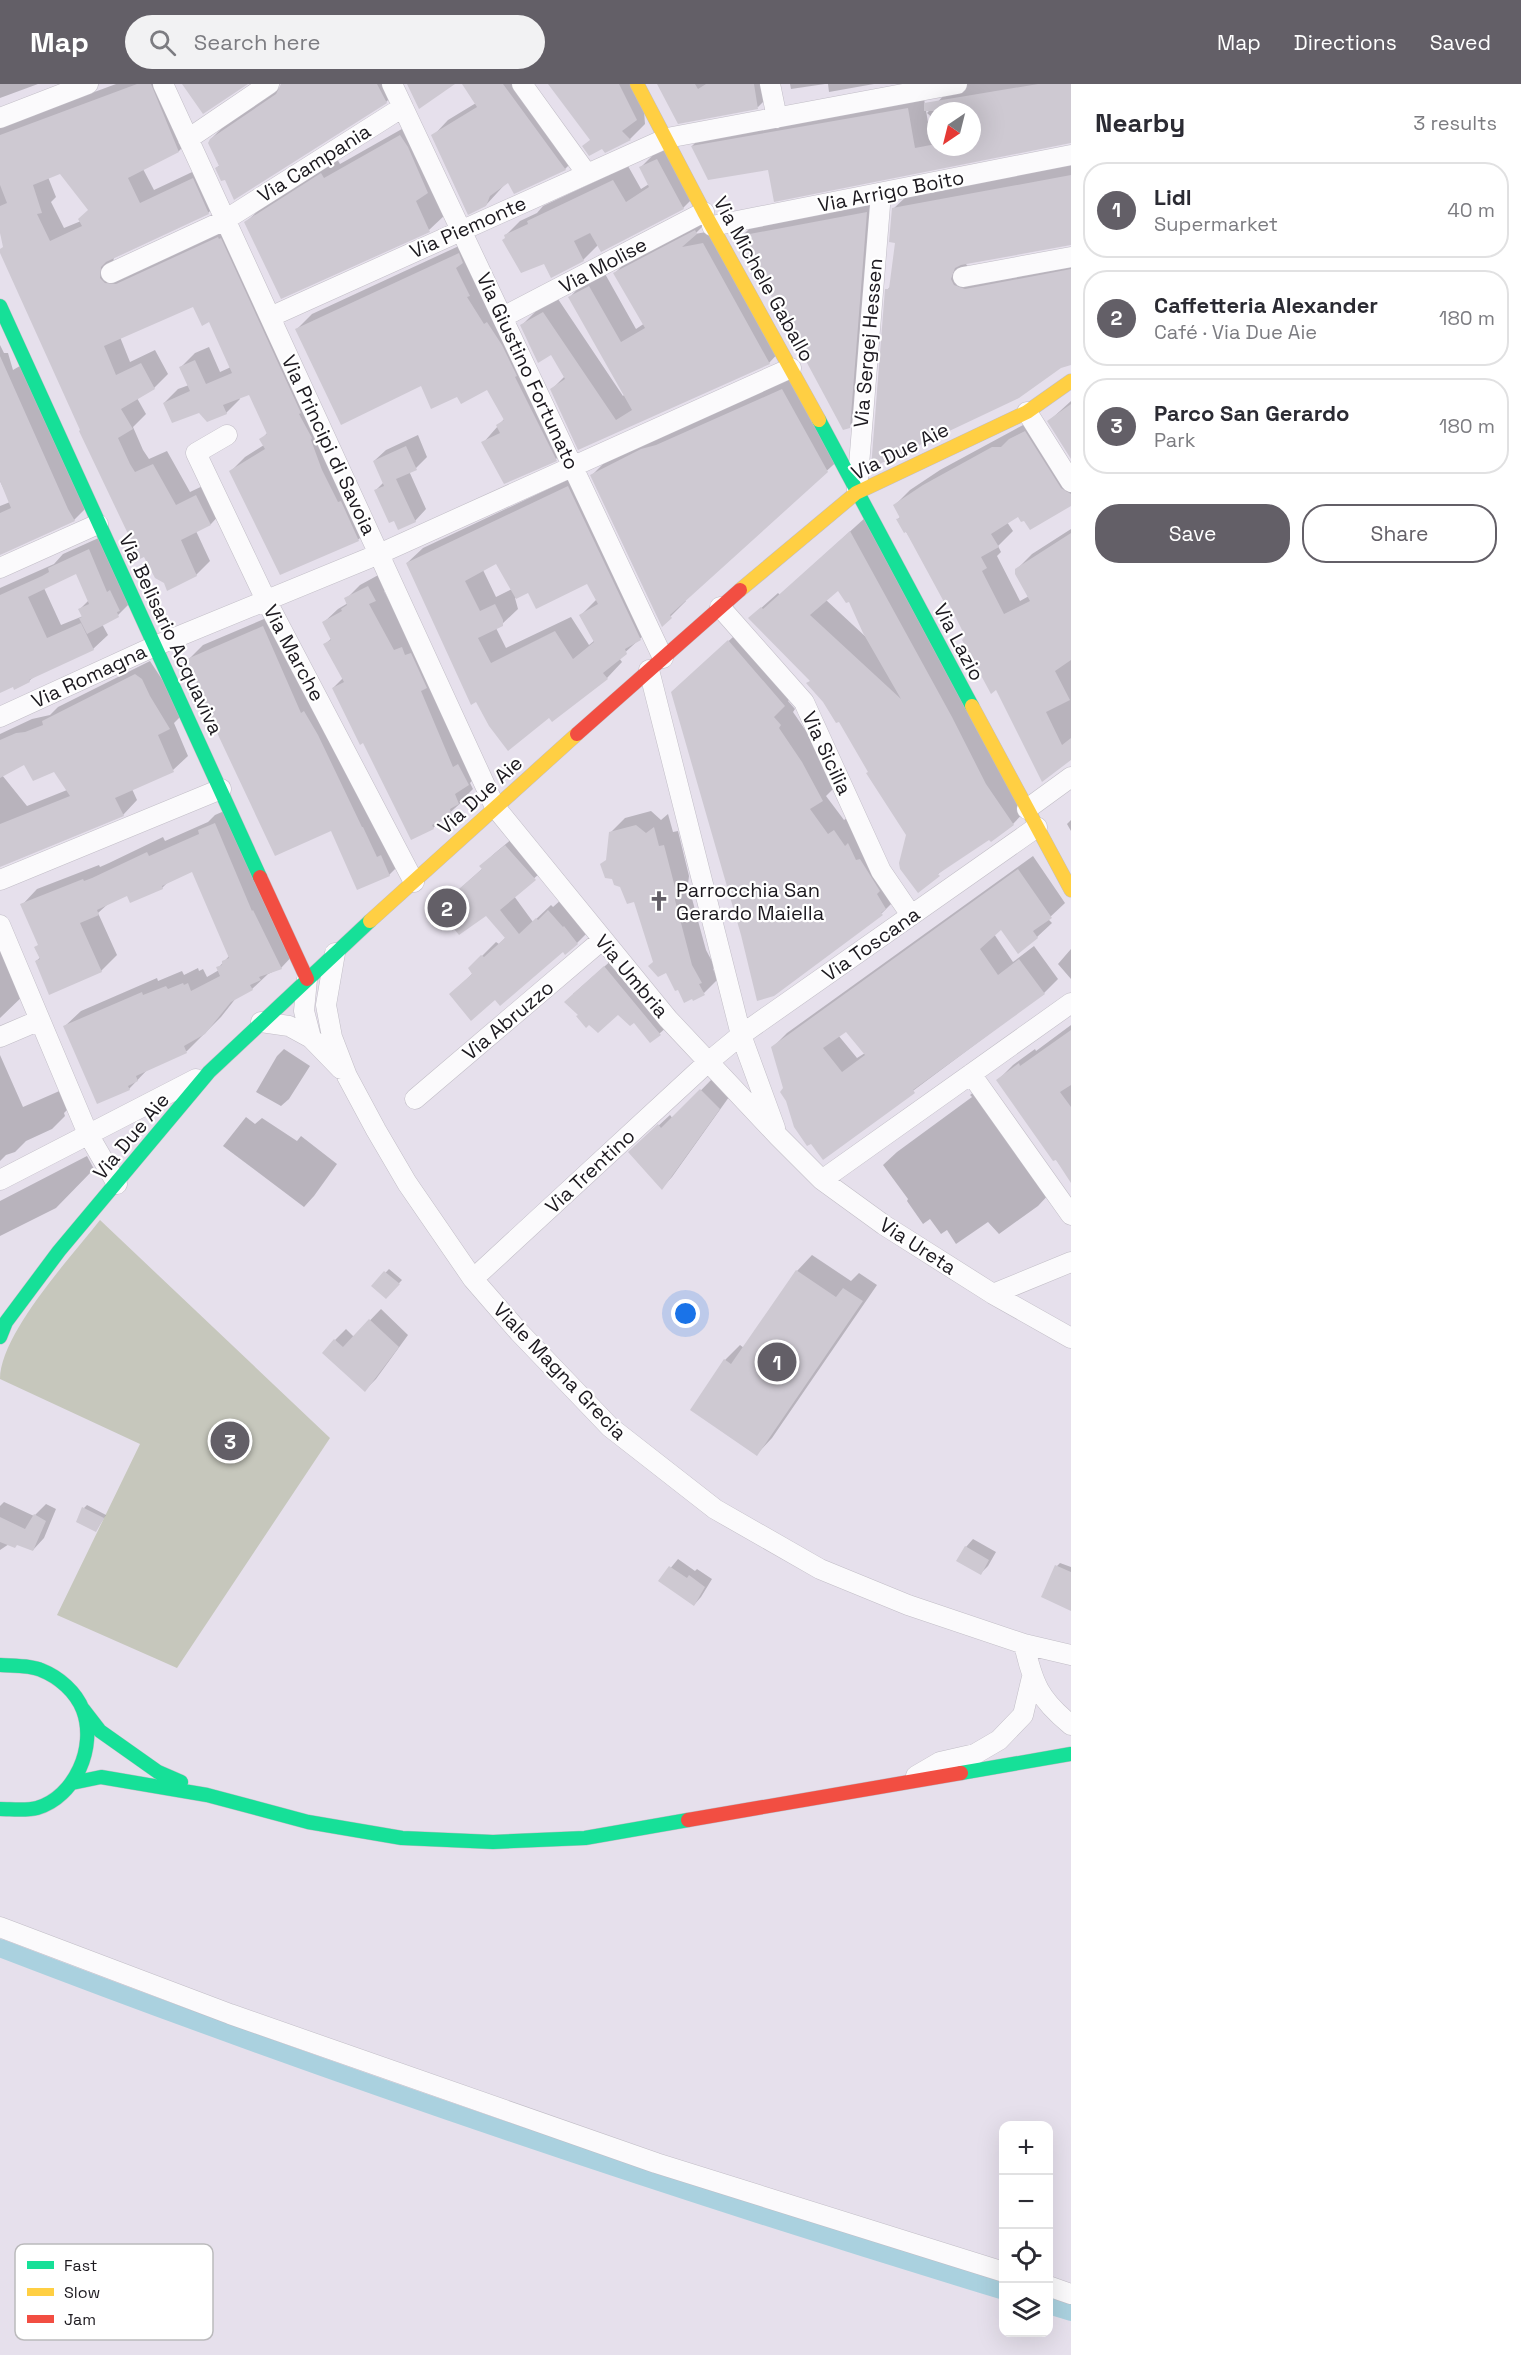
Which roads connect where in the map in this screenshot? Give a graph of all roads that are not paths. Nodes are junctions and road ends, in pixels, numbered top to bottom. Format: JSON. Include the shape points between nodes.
{"nodes":[{"id":1,"x":88,"y":84,"type":"edge"},
{"id":2,"x":163,"y":84,"type":"edge"},
{"id":3,"x":268,"y":84,"type":"edge"},
{"id":4,"x":392,"y":84,"type":"edge"},
{"id":5,"x":522,"y":84,"type":"edge"},
{"id":6,"x":637,"y":84,"type":"edge"},
{"id":7,"x":770,"y":84,"type":"edge"},
{"id":8,"x":957,"y":84,"type":"edge"},
{"id":9,"x":39,"y":93,"type":"edge"},
{"id":10,"x":403,"y":107,"type":"junction"},
{"id":11,"x":0,"y":118,"type":"edge"},
{"id":12,"x":777,"y":118,"type":"junction"},
{"id":13,"x":667,"y":138,"type":"junction"},
{"id":14,"x":188,"y":139,"type":"junction"},
{"id":15,"x":1071,"y":155,"type":"edge"},
{"id":16,"x":587,"y":174,"type":"junction"},
{"id":17,"x":881,"y":193,"type":"junction"},
{"id":18,"x":708,"y":219,"type":"junction"},
{"id":19,"x":225,"y":220,"type":"junction"},
{"id":20,"x":461,"y":230,"type":"junction"},
{"id":21,"x":1071,"y":257,"type":"edge"},
{"id":22,"x":111,"y":273,"type":"dead end"},
{"id":23,"x":963,"y":278,"type":"dead end"},
{"id":24,"x":0,"y":306,"type":"edge"},
{"id":25,"x":270,"y":317,"type":"junction"},
{"id":26,"x":503,"y":318,"type":"junction"},
{"id":27,"x":791,"y":368,"type":"junction"},
{"id":28,"x":1071,"y":381,"type":"edge"},
{"id":29,"x":1027,"y":412,"type":"junction"},
{"id":30,"x":227,"y":435,"type":"dead end"},
{"id":31,"x":573,"y":466,"type":"junction"},
{"id":32,"x":1071,"y":482,"type":"edge"},
{"id":33,"x":856,"y":493,"type":"junction"},
{"id":34,"x":98,"y":524,"type":"junction"},
{"id":35,"x":379,"y":554,"type":"junction"},
{"id":36,"x":0,"y":568,"type":"edge"},
{"id":37,"x":266,"y":600,"type":"junction"},
{"id":38,"x":720,"y":607,"type":"junction"},
{"id":39,"x":155,"y":646,"type":"junction"},
{"id":40,"x":656,"y":664,"type":"junction"},
{"id":41,"x":0,"y":717,"type":"edge"},
{"id":42,"x":1071,"y":777,"type":"edge"},
{"id":43,"x":221,"y":789,"type":"junction"},
{"id":44,"x":495,"y":807,"type":"junction"},
{"id":45,"x":1027,"y":809,"type":"junction"},
{"id":46,"x":1037,"y":827,"type":"junction"},
{"id":47,"x":0,"y":880,"type":"edge"},
{"id":48,"x":414,"y":882,"type":"junction"},
{"id":49,"x":1071,"y":890,"type":"edge"},
{"id":50,"x":911,"y":915,"type":"junction"},
{"id":51,"x":0,"y":925,"type":"edge"},
{"id":52,"x":602,"y":940,"type":"junction"},
{"id":53,"x":335,"y":953,"type":"junction"},
{"id":54,"x":307,"y":979,"type":"junction"},
{"id":55,"x":1071,"y":1003,"type":"edge"},
{"id":56,"x":326,"y":1005,"type":"junction"},
{"id":57,"x":40,"y":1020,"type":"junction"},
{"id":58,"x":261,"y":1022,"type":"junction"},
{"id":59,"x":741,"y":1035,"type":"junction"},
{"id":60,"x":0,"y":1037,"type":"edge"},
{"id":61,"x":310,"y":1038,"type":"junction"},
{"id":62,"x":707,"y":1063,"type":"junction"},
{"id":63,"x":209,"y":1072,"type":"junction"},
{"id":64,"x":971,"y":1074,"type":"junction"},
{"id":65,"x":347,"y":1076,"type":"junction"},
{"id":66,"x":415,"y":1099,"type":"dead end"},
{"id":67,"x":88,"y":1134,"type":"junction"},
{"id":68,"x":777,"y":1136,"type":"junction"},
{"id":69,"x":0,"y":1180,"type":"edge"},
{"id":70,"x":822,"y":1180,"type":"junction"},
{"id":71,"x":117,"y":1184,"type":"junction"},
{"id":72,"x":1071,"y":1215,"type":"edge"},
{"id":73,"x":1071,"y":1262,"type":"edge"},
{"id":74,"x":473,"y":1279,"type":"junction"},
{"id":75,"x":993,"y":1294,"type":"junction"},
{"id":76,"x":0,"y":1337,"type":"edge"},
{"id":77,"x":1071,"y":1338,"type":"edge"},
{"id":78,"x":1023,"y":1644,"type":"junction"},
{"id":79,"x":10,"y":1652,"type":"dead end"},
{"id":80,"x":1071,"y":1655,"type":"edge"},
{"id":81,"x":0,"y":1665,"type":"edge"},
{"id":82,"x":42,"y":1668,"type":"junction"},
{"id":83,"x":1032,"y":1677,"type":"junction"},
{"id":84,"x":83,"y":1709,"type":"junction"},
{"id":85,"x":1071,"y":1725,"type":"edge"},
{"id":86,"x":1071,"y":1754,"type":"edge"},
{"id":87,"x":72,"y":1783,"type":"junction"},
{"id":88,"x":898,"y":1785,"type":"junction"},
{"id":89,"x":207,"y":1795,"type":"junction"},
{"id":90,"x":0,"y":1809,"type":"edge"},
{"id":91,"x":0,"y":1927,"type":"edge"},
{"id":92,"x":999,"y":2270,"type":"edge"},
{"id":93,"x":1053,"y":2288,"type":"edge"},
{"id":94,"x":1071,"y":2294,"type":"edge"}],
"edges":[{"from":1,"to":9,"type":"street"},
{"from":2,"to":14,"type":"street","name":"Via Principi di Savoia"},
{"from":3,"to":14,"type":"street"},
{"from":4,"to":10,"type":"street","name":"Via Giustino Fortunato"},
{"from":5,"to":16,"type":"street"},
{"from":6,"to":13,"type":"street","name":"Via Michele Gaballo"},
{"from":7,"to":12,"type":"street"},
{"from":8,"to":12,"type":"street","name":"Via Piemonte"},
{"from":9,"to":11,"type":"street"},
{"from":10,"to":19,"type":"street","name":"Via Campania"},
{"from":10,"to":20,"type":"street","name":"Via Giustino Fortunato"},
{"from":12,"to":13,"type":"street","name":"Via Piemonte"},
{"from":13,"to":16,"type":"street","name":"Via Piemonte"},
{"from":13,"to":18,"type":"street","name":"Via Michele Gaballo"},
{"from":14,"to":19,"type":"street","name":"Via Principi di Savoia"},
{"from":15,"to":17,"type":"street","name":"Via Arrigo Boito"},
{"from":16,"to":20,"type":"street","name":"Via Piemonte"},
{"from":17,"to":18,"type":"street","name":"Via Arrigo Boito"},
{"from":17,"to":33,"type":"street","name":"Via Sergej Hessen"},
{"from":18,"to":26,"type":"street","name":"Via Molise"},
{"from":18,"to":27,"type":"street","name":"Via Michele Gaballo"},
{"from":19,"to":22,"type":"street","name":"Via Campania"},
{"from":19,"to":25,"type":"street","name":"Via Principi di Savoia"},
{"from":20,"to":25,"type":"street","name":"Via Piemonte"},
{"from":20,"to":26,"type":"street","name":"Via Giustino Fortunato"},
{"from":21,"to":23,"type":"street"},
{"from":24,"to":34,"type":"street","name":"Via Belisario Acquaviva"},
{"from":25,"to":35,"type":"street","name":"Via Principi di Savoia"},
{"from":26,"to":31,"type":"street","name":"Via Giustino Fortunato"},
{"from":27,"to":31,"type":"street","name":"Via Romagna"},
{"from":27,"to":33,"type":"street","name":"Via Michele Gaballo"},
{"from":28,"to":29,"type":"street","name":"Via Due Aie"},
{"from":29,"to":32,"type":"street"},
{"from":29,"to":33,"type":"street","name":"Via Due Aie"},
{"from":30,"to":37,"type":"street","name":"Via Marche","via":[[196,453]]},
{"from":31,"to":35,"type":"street","name":"Via Romagna"},
{"from":31,"to":40,"type":"street","name":"Via Giustino Fortunato"},
{"from":33,"to":38,"type":"street","name":"Via Due Aie"},
{"from":33,"to":45,"type":"street","name":"Via Lazio"},
{"from":34,"to":36,"type":"street"},
{"from":34,"to":39,"type":"street","name":"Via Belisario Acquaviva"},
{"from":35,"to":37,"type":"street","name":"Via Romagna"},
{"from":35,"to":44,"type":"street","name":"Via Principi di Savoia"},
{"from":37,"to":39,"type":"street","name":"Via Romagna"},
{"from":37,"to":48,"type":"street","name":"Via Marche"},
{"from":38,"to":40,"type":"street","name":"Via Due Aie"},
{"from":38,"to":50,"type":"street","name":"Via Sicilia","via":[[804,702],[881,871]]},
{"from":39,"to":41,"type":"street","name":"Via Romagna"},
{"from":39,"to":43,"type":"street","name":"Via Belisario Acquaviva"},
{"from":40,"to":44,"type":"street","name":"Via Due Aie"},
{"from":40,"to":59,"type":"street","name":"Via Giustino Fortunato"},
{"from":42,"to":45,"type":"street"},
{"from":43,"to":47,"type":"street"},
{"from":43,"to":54,"type":"street","name":"Via Belisario Acquaviva"},
{"from":44,"to":48,"type":"street","name":"Via Due Aie"},
{"from":44,"to":52,"type":"street","name":"Via Umbria"},
{"from":45,"to":46,"type":"street","name":"Via Lazio"},
{"from":46,"to":49,"type":"street","name":"Via Lazio"},
{"from":46,"to":50,"type":"street","name":"Via Toscana"},
{"from":48,"to":53,"type":"street","name":"Via Due Aie"},
{"from":50,"to":59,"type":"street","name":"Via Toscana"},
{"from":51,"to":57,"type":"street"},
{"from":52,"to":62,"type":"street","name":"Via Umbria"},
{"from":52,"to":66,"type":"street","name":"Via Abruzzo"},
{"from":53,"to":54,"type":"street","name":"Via Due Aie"},
{"from":53,"to":56,"type":"street","name":"Viale Magna Grecia"},
{"from":54,"to":56,"type":"street","name":"Viale Magna Grecia"},
{"from":54,"to":58,"type":"street","name":"Via Due Aie"},
{"from":54,"to":61,"type":"street","via":[[304,1011]]},
{"from":55,"to":64,"type":"street"},
{"from":56,"to":65,"type":"street","name":"Viale Magna Grecia","via":[[332,1037]]},
{"from":57,"to":60,"type":"street"},
{"from":57,"to":67,"type":"street"},
{"from":58,"to":61,"type":"street","name":"Viale Magna Grecia","via":[[289,1026]]},
{"from":58,"to":63,"type":"street","name":"Via Due Aie"},
{"from":59,"to":62,"type":"street","name":"Via Toscana"},
{"from":59,"to":68,"type":"street","name":"Via Giustino Fortunato"},
{"from":61,"to":65,"type":"street","name":"Viale Magna Grecia"},
{"from":62,"to":68,"type":"street","name":"Via Umbria"},
{"from":62,"to":74,"type":"street","name":"Via Trentino"},
{"from":63,"to":67,"type":"street"},
{"from":63,"to":71,"type":"street","name":"Via Due Aie"},
{"from":64,"to":70,"type":"street"},
{"from":64,"to":72,"type":"street"},
{"from":65,"to":74,"type":"street","name":"Viale Magna Grecia","via":[[407,1183]]},
{"from":67,"to":69,"type":"street"},
{"from":67,"to":71,"type":"street"},
{"from":68,"to":70,"type":"street","name":"Via Ureta"},
{"from":70,"to":75,"type":"street","name":"Via Ureta"},
{"from":71,"to":76,"type":"street","name":"Via Due Aie","via":[[59,1251],[6,1322]]},
{"from":73,"to":75,"type":"street"},
{"from":74,"to":78,"type":"street","name":"Viale Magna Grecia","via":[[609,1427],[715,1509],[820,1569],[908,1605]]},
{"from":75,"to":77,"type":"street","name":"Via Ureta"},
{"from":78,"to":80,"type":"street","name":"Viale Magna Grecia"},
{"from":78,"to":83,"type":"street"},
{"from":79,"to":82,"type":"street"},
{"from":81,"to":82,"type":"street","via":[[19,1663]]},
{"from":82,"to":84,"type":"street","via":[[73,1692]]},
{"from":83,"to":85,"type":"street","via":[[1049,1708]]},
{"from":83,"to":88,"type":"street","via":[[1023,1715],[999,1740],[975,1754],[940,1762]]},
{"from":84,"to":87,"type":"street","via":[[88,1747],[83,1766]]},
{"from":84,"to":89,"type":"street","via":[[100,1731],[158,1772]]},
{"from":86,"to":88,"type":"street"},
{"from":87,"to":89,"type":"street","via":[[101,1777]]},
{"from":87,"to":90,"type":"street","via":[[56,1798],[35,1808]]},
{"from":88,"to":89,"type":"street","via":[[585,1838],[493,1842],[402,1838],[308,1822]]},
{"from":91,"to":92,"type":"street","via":[[230,2014],[656,2163]]},
{"from":93,"to":94,"type":"street"}]}
